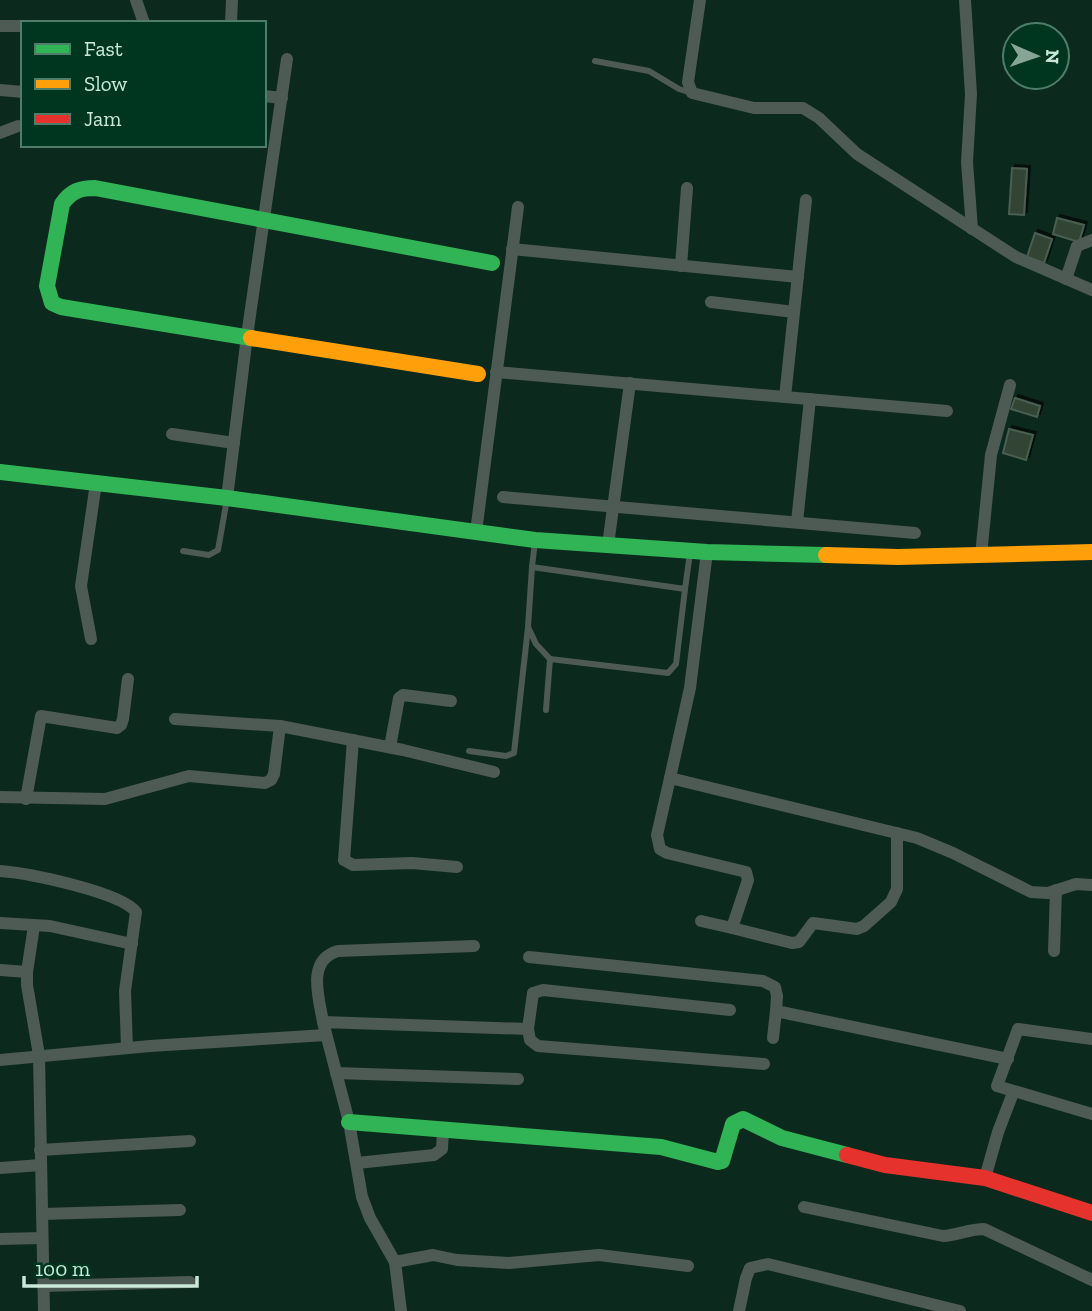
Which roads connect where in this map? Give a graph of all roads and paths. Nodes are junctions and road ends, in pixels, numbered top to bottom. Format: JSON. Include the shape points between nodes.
{"nodes":[{"id":1,"x":136,"y":0,"type":"edge"},
{"id":2,"x":232,"y":0,"type":"edge"},
{"id":3,"x":700,"y":0,"type":"edge"},
{"id":4,"x":965,"y":0,"type":"edge"},
{"id":5,"x":143,"y":21,"type":"edge"},
{"id":6,"x":230,"y":21,"type":"edge"},
{"id":7,"x":0,"y":26,"type":"edge"},
{"id":8,"x":21,"y":26,"type":"edge"},
{"id":9,"x":288,"y":59,"type":"dead end"},
{"id":10,"x":595,"y":61,"type":"dead end"},
{"id":11,"x":0,"y":90,"type":"edge"},
{"id":12,"x":21,"y":92,"type":"edge"},
{"id":13,"x":692,"y":93,"type":"junction"},
{"id":14,"x":266,"y":96,"type":"edge"},
{"id":15,"x":282,"y":98,"type":"junction"},
{"id":16,"x":18,"y":127,"type":"dead end"},
{"id":17,"x":0,"y":133,"type":"edge"},
{"id":18,"x":687,"y":188,"type":"dead end"},
{"id":19,"x":806,"y":200,"type":"dead end"},
{"id":20,"x":517,"y":207,"type":"dead end"},
{"id":21,"x":264,"y":220,"type":"junction"},
{"id":22,"x":972,"y":229,"type":"junction"},
{"id":23,"x":1092,"y":240,"type":"edge"},
{"id":24,"x":512,"y":249,"type":"junction"},
{"id":25,"x":492,"y":263,"type":"dead end"},
{"id":26,"x":681,"y":266,"type":"junction"},
{"id":27,"x":798,"y":277,"type":"junction"},
{"id":28,"x":1066,"y":279,"type":"junction"},
{"id":29,"x":1092,"y":290,"type":"edge"},
{"id":30,"x":711,"y":302,"type":"dead end"},
{"id":31,"x":794,"y":312,"type":"junction"},
{"id":32,"x":247,"y":336,"type":"junction"},
{"id":33,"x":496,"y":372,"type":"junction"},
{"id":34,"x":478,"y":374,"type":"dead end"},
{"id":35,"x":630,"y":383,"type":"junction"},
{"id":36,"x":1010,"y":385,"type":"dead end"},
{"id":37,"x":785,"y":397,"type":"junction"},
{"id":38,"x":810,"y":399,"type":"junction"},
{"id":39,"x":947,"y":411,"type":"dead end"},
{"id":40,"x":172,"y":434,"type":"dead end"},
{"id":41,"x":234,"y":443,"type":"junction"},
{"id":42,"x":0,"y":472,"type":"edge"},
{"id":43,"x":96,"y":483,"type":"junction"},
{"id":44,"x":503,"y":497,"type":"dead end"},
{"id":45,"x":227,"y":498,"type":"junction"},
{"id":46,"x":613,"y":508,"type":"junction"},
{"id":47,"x":797,"y":522,"type":"junction"},
{"id":48,"x":476,"y":532,"type":"junction"},
{"id":49,"x":915,"y":533,"type":"dead end"},
{"id":50,"x":535,"y":540,"type":"junction"},
{"id":51,"x":608,"y":545,"type":"junction"},
{"id":52,"x":183,"y":551,"type":"dead end"},
{"id":53,"x":698,"y":552,"type":"junction"},
{"id":54,"x":1092,"y":552,"type":"edge"},
{"id":55,"x":981,"y":555,"type":"junction"},
{"id":56,"x":532,"y":567,"type":"junction"},
{"id":57,"x":685,"y":589,"type":"junction"},
{"id":58,"x":528,"y":627,"type":"junction"},
{"id":59,"x":91,"y":639,"type":"dead end"},
{"id":60,"x":550,"y":659,"type":"junction"},
{"id":61,"x":128,"y":679,"type":"dead end"},
{"id":62,"x":451,"y":701,"type":"dead end"},
{"id":63,"x":547,"y":710,"type":"dead end"},
{"id":64,"x":175,"y":719,"type":"dead end"},
{"id":65,"x":280,"y":726,"type":"junction"},
{"id":66,"x":353,"y":740,"type":"junction"},
{"id":67,"x":390,"y":747,"type":"junction"},
{"id":68,"x":469,"y":751,"type":"dead end"},
{"id":69,"x":495,"y":772,"type":"dead end"},
{"id":70,"x":670,"y":778,"type":"junction"},
{"id":71,"x":0,"y":797,"type":"edge"},
{"id":72,"x":26,"y":799,"type":"junction"},
{"id":73,"x":897,"y":833,"type":"junction"},
{"id":74,"x":457,"y":867,"type":"dead end"},
{"id":75,"x":0,"y":871,"type":"edge"},
{"id":76,"x":1092,"y":885,"type":"edge"},
{"id":77,"x":1056,"y":890,"type":"junction"},
{"id":78,"x":701,"y":921,"type":"dead end"},
{"id":79,"x":0,"y":923,"type":"edge"},
{"id":80,"x":34,"y":926,"type":"junction"},
{"id":81,"x":732,"y":928,"type":"junction"},
{"id":82,"x":132,"y":944,"type":"junction"},
{"id":83,"x":474,"y":946,"type":"dead end"},
{"id":84,"x":1054,"y":951,"type":"dead end"},
{"id":85,"x":529,"y":957,"type":"dead end"},
{"id":86,"x":0,"y":970,"type":"edge"},
{"id":87,"x":27,"y":972,"type":"junction"},
{"id":88,"x":730,"y":1010,"type":"dead end"},
{"id":89,"x":776,"y":1011,"type":"junction"},
{"id":90,"x":324,"y":1028,"type":"junction"},
{"id":91,"x":528,"y":1029,"type":"junction"},
{"id":92,"x":773,"y":1038,"type":"dead end"},
{"id":93,"x":1092,"y":1038,"type":"edge"},
{"id":94,"x":127,"y":1048,"type":"junction"},
{"id":95,"x":39,"y":1055,"type":"junction"},
{"id":96,"x":1008,"y":1059,"type":"junction"},
{"id":97,"x":0,"y":1060,"type":"edge"},
{"id":98,"x":764,"y":1064,"type":"dead end"},
{"id":99,"x":336,"y":1073,"type":"junction"},
{"id":100,"x":518,"y":1079,"type":"dead end"},
{"id":101,"x":1013,"y":1093,"type":"junction"},
{"id":102,"x":1092,"y":1114,"type":"edge"},
{"id":103,"x":349,"y":1122,"type":"junction"},
{"id":104,"x":443,"y":1130,"type":"junction"},
{"id":105,"x":190,"y":1140,"type":"dead end"},
{"id":106,"x":40,"y":1150,"type":"junction"},
{"id":107,"x":357,"y":1163,"type":"junction"},
{"id":108,"x":41,"y":1165,"type":"junction"},
{"id":109,"x":0,"y":1168,"type":"edge"},
{"id":110,"x":985,"y":1178,"type":"junction"},
{"id":111,"x":804,"y":1207,"type":"dead end"},
{"id":112,"x":180,"y":1210,"type":"dead end"},
{"id":113,"x":1092,"y":1213,"type":"edge"},
{"id":114,"x":42,"y":1214,"type":"junction"},
{"id":115,"x":42,"y":1238,"type":"junction"},
{"id":116,"x":0,"y":1239,"type":"edge"},
{"id":117,"x":395,"y":1262,"type":"junction"},
{"id":118,"x":688,"y":1266,"type":"dead end"},
{"id":119,"x":1092,"y":1280,"type":"edge"},
{"id":120,"x":190,"y":1282,"type":"dead end"},
{"id":121,"x":43,"y":1286,"type":"junction"},
{"id":122,"x":44,"y":1311,"type":"edge"},
{"id":123,"x":401,"y":1311,"type":"edge"},
{"id":124,"x":739,"y":1311,"type":"edge"},
{"id":125,"x":960,"y":1311,"type":"edge"}],
"edges":[{"from":1,"to":5,"type":"street"},
{"from":2,"to":6,"type":"street"},
{"from":3,"to":13,"type":"street","via":[[688,82]]},
{"from":4,"to":22,"type":"street"},
{"from":7,"to":8,"type":"street"},
{"from":9,"to":15,"type":"street"},
{"from":10,"to":13,"type":"lane","via":[[649,71]]},
{"from":11,"to":12,"type":"street"},
{"from":13,"to":22,"type":"street","via":[[754,108],[803,108],[857,154]]},
{"from":14,"to":15,"type":"street"},
{"from":15,"to":21,"type":"street"},
{"from":16,"to":17,"type":"street"},
{"from":18,"to":26,"type":"street"},
{"from":19,"to":27,"type":"street"},
{"from":20,"to":24,"type":"street"},
{"from":21,"to":25,"type":"street"},
{"from":21,"to":32,"type":"street"},
{"from":21,"to":32,"type":"street","via":[[78,188],[69,192],[62,204],[47,286],[52,303],[61,307]]},
{"from":22,"to":28,"type":"street","via":[[1016,257]]},
{"from":23,"to":28,"type":"street","via":[[1077,246]]},
{"from":24,"to":26,"type":"street"},
{"from":24,"to":33,"type":"street"},
{"from":26,"to":27,"type":"street"},
{"from":27,"to":31,"type":"street"},
{"from":28,"to":29,"type":"street"},
{"from":30,"to":31,"type":"street"},
{"from":31,"to":37,"type":"street"},
{"from":32,"to":34,"type":"street"},
{"from":32,"to":41,"type":"street"},
{"from":33,"to":35,"type":"street"},
{"from":33,"to":48,"type":"street"},
{"from":35,"to":37,"type":"street"},
{"from":35,"to":46,"type":"street"},
{"from":36,"to":55,"type":"street","via":[[991,455]]},
{"from":37,"to":38,"type":"street"},
{"from":38,"to":39,"type":"street"},
{"from":38,"to":47,"type":"street"},
{"from":40,"to":41,"type":"street"},
{"from":41,"to":45,"type":"street"},
{"from":42,"to":43,"type":"street"},
{"from":43,"to":45,"type":"street"},
{"from":43,"to":59,"type":"street","via":[[82,586]]},
{"from":44,"to":46,"type":"street"},
{"from":45,"to":48,"type":"street"},
{"from":45,"to":52,"type":"lane","via":[[218,550],[209,555]]},
{"from":46,"to":47,"type":"street"},
{"from":46,"to":51,"type":"street"},
{"from":47,"to":49,"type":"street"},
{"from":48,"to":50,"type":"street"},
{"from":50,"to":51,"type":"street"},
{"from":50,"to":56,"type":"lane"},
{"from":51,"to":53,"type":"street"},
{"from":53,"to":55,"type":"street"},
{"from":53,"to":57,"type":"lane"},
{"from":53,"to":70,"type":"street","via":[[690,688]]},
{"from":54,"to":55,"type":"street"},
{"from":56,"to":57,"type":"lane"},
{"from":56,"to":58,"type":"lane"},
{"from":57,"to":60,"type":"lane","via":[[676,664],[668,673]]},
{"from":58,"to":60,"type":"lane"},
{"from":58,"to":68,"type":"lane","via":[[514,753]]},
{"from":60,"to":63,"type":"lane"},
{"from":61,"to":72,"type":"street","via":[[123,719],[117,727],[41,716]]},
{"from":62,"to":67,"type":"street","via":[[403,695]]},
{"from":64,"to":65,"type":"street"},
{"from":65,"to":66,"type":"street"},
{"from":65,"to":72,"type":"street","via":[[276,767],[265,783],[189,776],[104,799]]},
{"from":66,"to":67,"type":"street"},
{"from":66,"to":74,"type":"street","via":[[344,860],[352,865]]},
{"from":67,"to":69,"type":"street"},
{"from":70,"to":73,"type":"street"},
{"from":70,"to":81,"type":"street","via":[[657,835],[660,849],[748,875]]},
{"from":71,"to":72,"type":"street"},
{"from":73,"to":77,"type":"street","via":[[932,844],[1031,892]]},
{"from":73,"to":81,"type":"street","via":[[896,894],[864,926],[853,929],[813,923],[799,942],[792,943]]},
{"from":75,"to":82,"type":"street","via":[[57,880],[126,903],[136,912]]},
{"from":76,"to":77,"type":"street"},
{"from":77,"to":84,"type":"street"},
{"from":78,"to":81,"type":"street"},
{"from":79,"to":80,"type":"street"},
{"from":80,"to":82,"type":"street"},
{"from":80,"to":87,"type":"street"},
{"from":82,"to":94,"type":"street","via":[[125,991]]},
{"from":83,"to":90,"type":"street","via":[[329,954],[322,961],[316,986]]},
{"from":85,"to":89,"type":"street","via":[[763,981],[775,987]]},
{"from":86,"to":87,"type":"street"},
{"from":87,"to":95,"type":"street"},
{"from":88,"to":91,"type":"street","via":[[543,990],[533,993]]},
{"from":89,"to":92,"type":"street"},
{"from":89,"to":96,"type":"street"},
{"from":90,"to":91,"type":"street"},
{"from":90,"to":94,"type":"street"},
{"from":90,"to":99,"type":"street"},
{"from":91,"to":98,"type":"street","via":[[530,1040],[538,1046]]},
{"from":93,"to":96,"type":"street","via":[[1018,1029]]},
{"from":94,"to":95,"type":"street"},
{"from":95,"to":97,"type":"street"},
{"from":95,"to":106,"type":"street"},
{"from":96,"to":101,"type":"street","via":[[997,1086]]},
{"from":99,"to":100,"type":"street"},
{"from":99,"to":103,"type":"street"},
{"from":101,"to":102,"type":"street"},
{"from":101,"to":110,"type":"street"},
{"from":103,"to":104,"type":"street"},
{"from":103,"to":107,"type":"street"},
{"from":104,"to":107,"type":"street","via":[[442,1149],[434,1155]]},
{"from":104,"to":110,"type":"street","via":[[661,1147],[718,1162],[725,1155],[733,1124],[743,1119],[782,1138],[885,1165]]},
{"from":105,"to":106,"type":"street"},
{"from":106,"to":108,"type":"street"},
{"from":107,"to":117,"type":"street","via":[[370,1218]]},
{"from":108,"to":109,"type":"street"},
{"from":108,"to":114,"type":"street"},
{"from":110,"to":113,"type":"street"},
{"from":111,"to":119,"type":"street","via":[[943,1236],[984,1229]]},
{"from":112,"to":114,"type":"street"},
{"from":114,"to":115,"type":"street"},
{"from":115,"to":116,"type":"street"},
{"from":115,"to":121,"type":"street"},
{"from":117,"to":118,"type":"street","via":[[433,1255],[509,1263],[599,1255]]},
{"from":117,"to":123,"type":"street"},
{"from":120,"to":121,"type":"street"},
{"from":121,"to":122,"type":"street"},
{"from":124,"to":125,"type":"street","via":[[750,1268],[768,1264]]}]}
